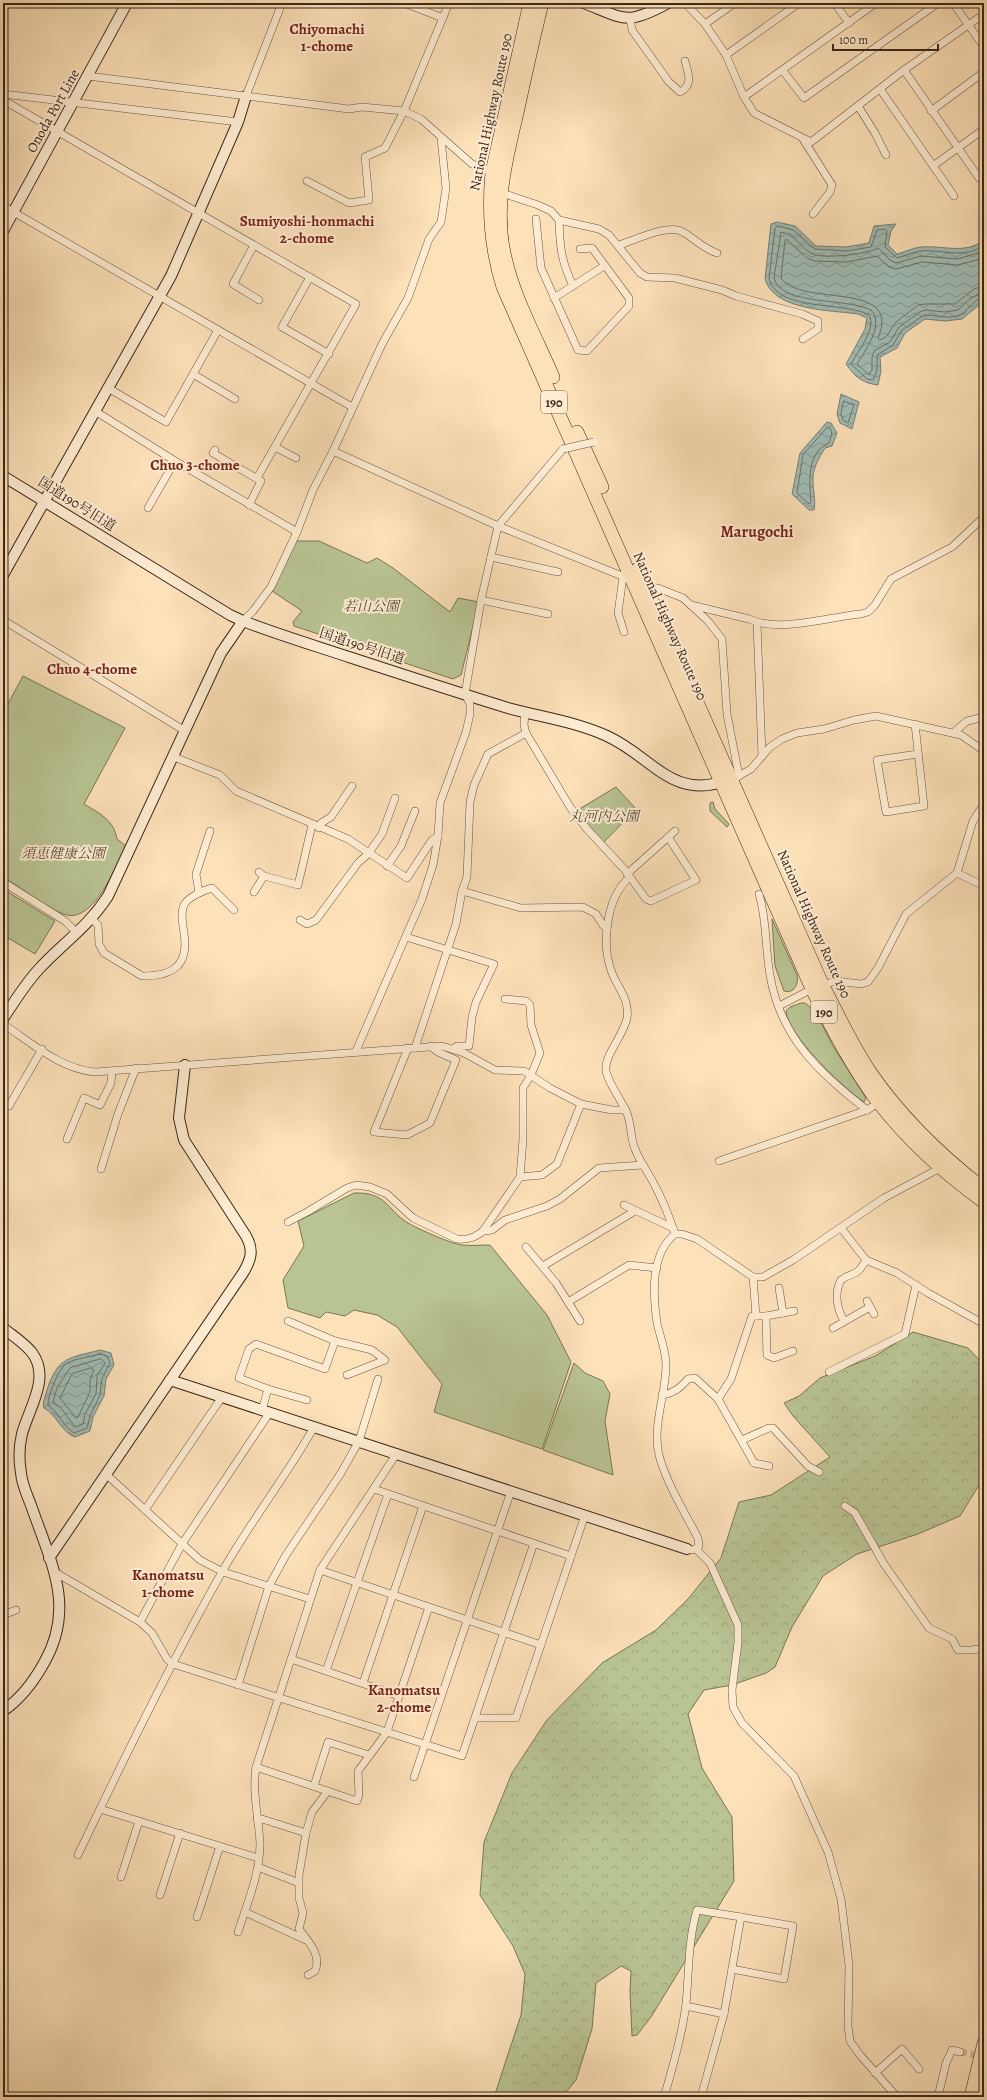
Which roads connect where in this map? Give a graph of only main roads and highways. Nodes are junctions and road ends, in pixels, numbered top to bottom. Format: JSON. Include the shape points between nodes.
{"nodes":[{"id":1,"x":530,"y":3,"type":"edge"},
{"id":2,"x":542,"y":3,"type":"edge"},
{"id":3,"x":496,"y":191,"type":"junction"},
{"id":4,"x":731,"y":779,"type":"junction"},
{"id":5,"x":945,"y":1164,"type":"junction"},
{"id":6,"x":984,"y":1189,"type":"edge"},
{"id":7,"x":984,"y":1202,"type":"edge"},
{"id":8,"x":984,"y":2044,"type":"edge"},
{"id":9,"x":971,"y":2097,"type":"edge"}],
"edges":[{"from":1,"to":3,"type":"highway","name":"National Highway Route 190","number":"190","via":[[492,172]]},
{"from":2,"to":3,"type":"highway","name":"National Highway Route 190","number":"190","via":[[506,162]]},
{"from":3,"to":4,"type":"highway","name":"National Highway Route 190","number":"190","via":[[502,240],[515,291]]},
{"from":3,"to":4,"type":"highway","name":"National Highway Route 190","number":"190","via":[[491,240],[503,287],[628,578]]},
{"from":4,"to":5,"type":"highway","name":"National Highway Route 190","number":"190","via":[[818,988],[856,1049],[883,1100],[924,1138]]},
{"from":5,"to":6,"type":"highway","name":"National Highway Route 190","number":"190"},
{"from":5,"to":7,"type":"highway","name":"National Highway Route 190","number":"190"},
{"from":8,"to":9,"type":"highway"}]}
